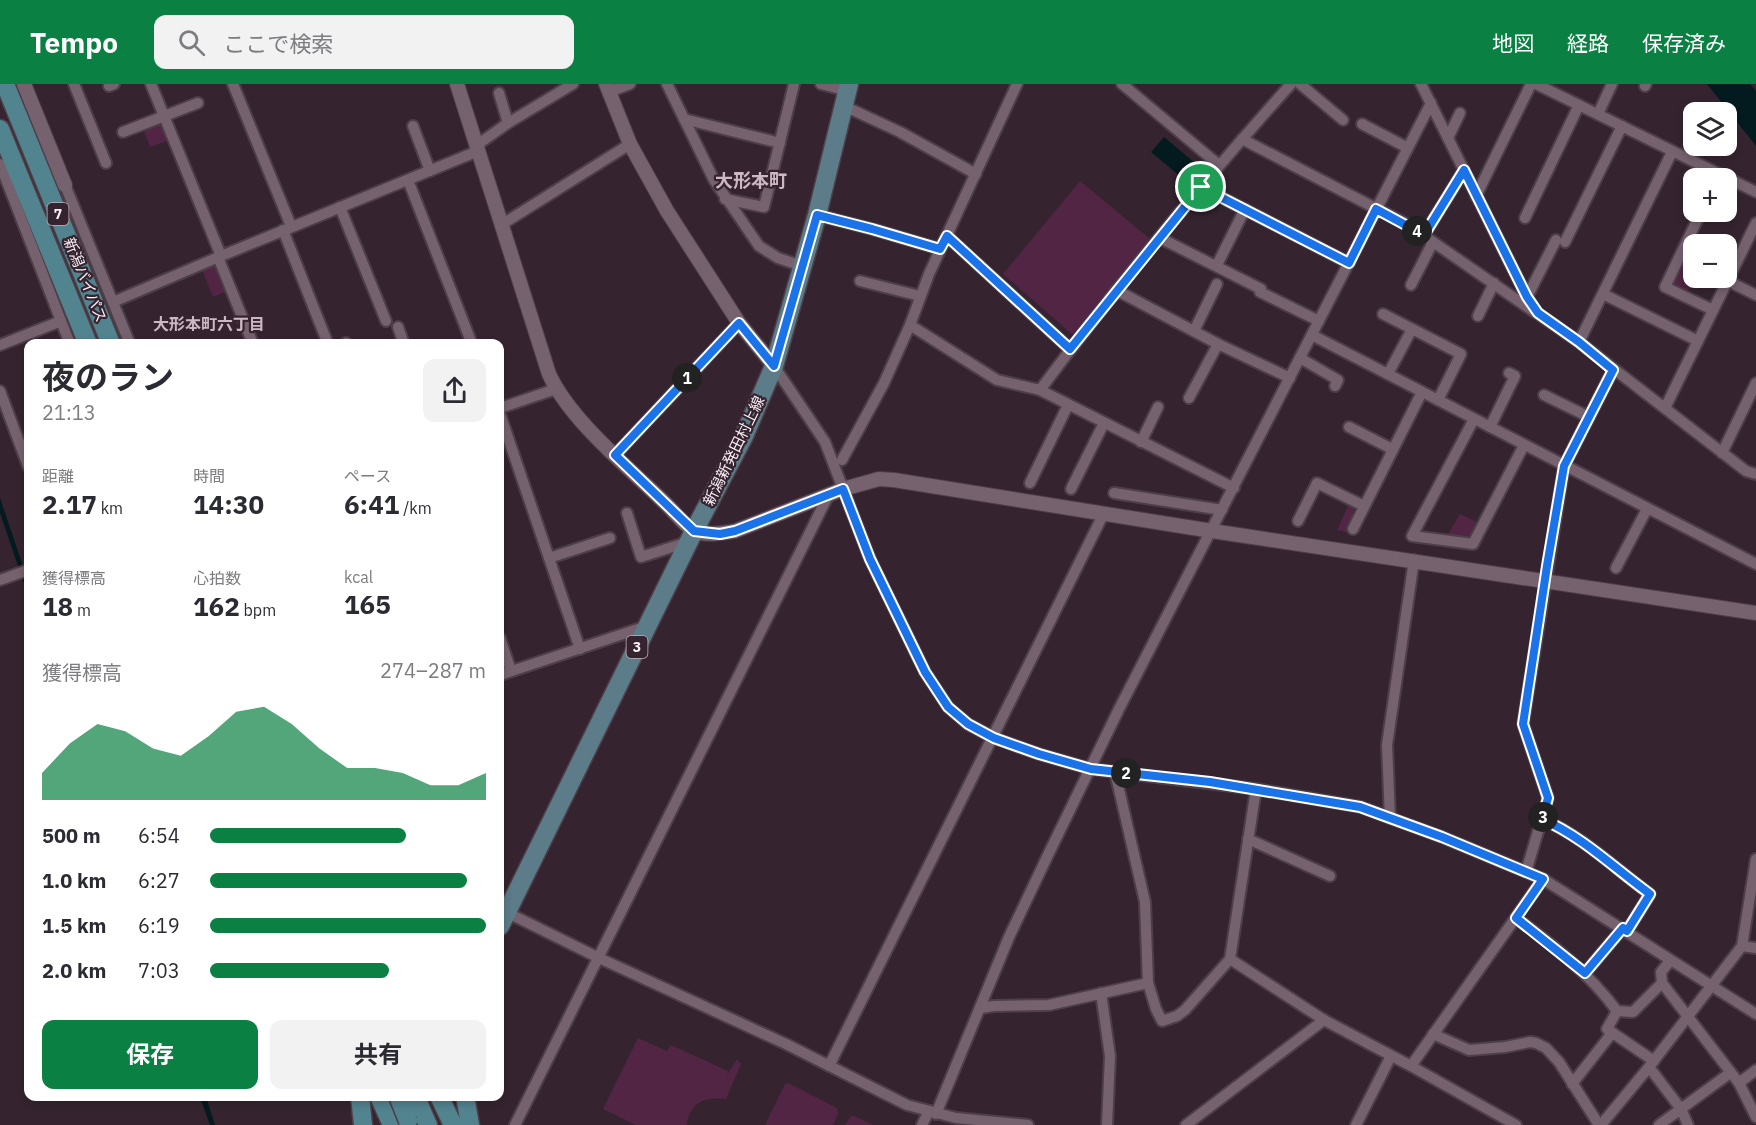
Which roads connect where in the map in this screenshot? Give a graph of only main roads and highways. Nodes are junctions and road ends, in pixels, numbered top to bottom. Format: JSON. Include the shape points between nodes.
{"nodes":[{"id":1,"x":5,"y":84,"type":"edge"},
{"id":2,"x":847,"y":94,"type":"edge"},
{"id":3,"x":0,"y":129,"type":"edge"},
{"id":4,"x":86,"y":339,"type":"edge"},
{"id":5,"x":109,"y":339,"type":"edge"},
{"id":6,"x":504,"y":916,"type":"edge"},
{"id":7,"x":361,"y":1101,"type":"edge"},
{"id":8,"x":388,"y":1101,"type":"edge"},
{"id":9,"x":402,"y":1101,"type":"edge"},
{"id":10,"x":441,"y":1101,"type":"edge"},
{"id":11,"x":466,"y":1101,"type":"edge"},
{"id":12,"x":412,"y":1115,"type":"edge"},
{"id":13,"x":363,"y":1125,"type":"edge"},
{"id":14,"x":453,"y":1125,"type":"edge"},
{"id":15,"x":470,"y":1125,"type":"edge"}],
"edges":[{"from":1,"to":5,"type":"highway","name":"新潟バイパス","number":"7"},
{"from":2,"to":6,"type":"main road","name":"新潟新発田村上線","number":"3","via":[[774,366],[744,436]]},
{"from":3,"to":4,"type":"highway","name":"新潟バイパス","number":"7"},
{"from":7,"to":13,"type":"highway"},
{"from":8,"to":12,"type":"highway"},
{"from":9,"to":12,"type":"highway","bridge":true},
{"from":10,"to":14,"type":"highway"},
{"from":11,"to":15,"type":"highway"}]}
